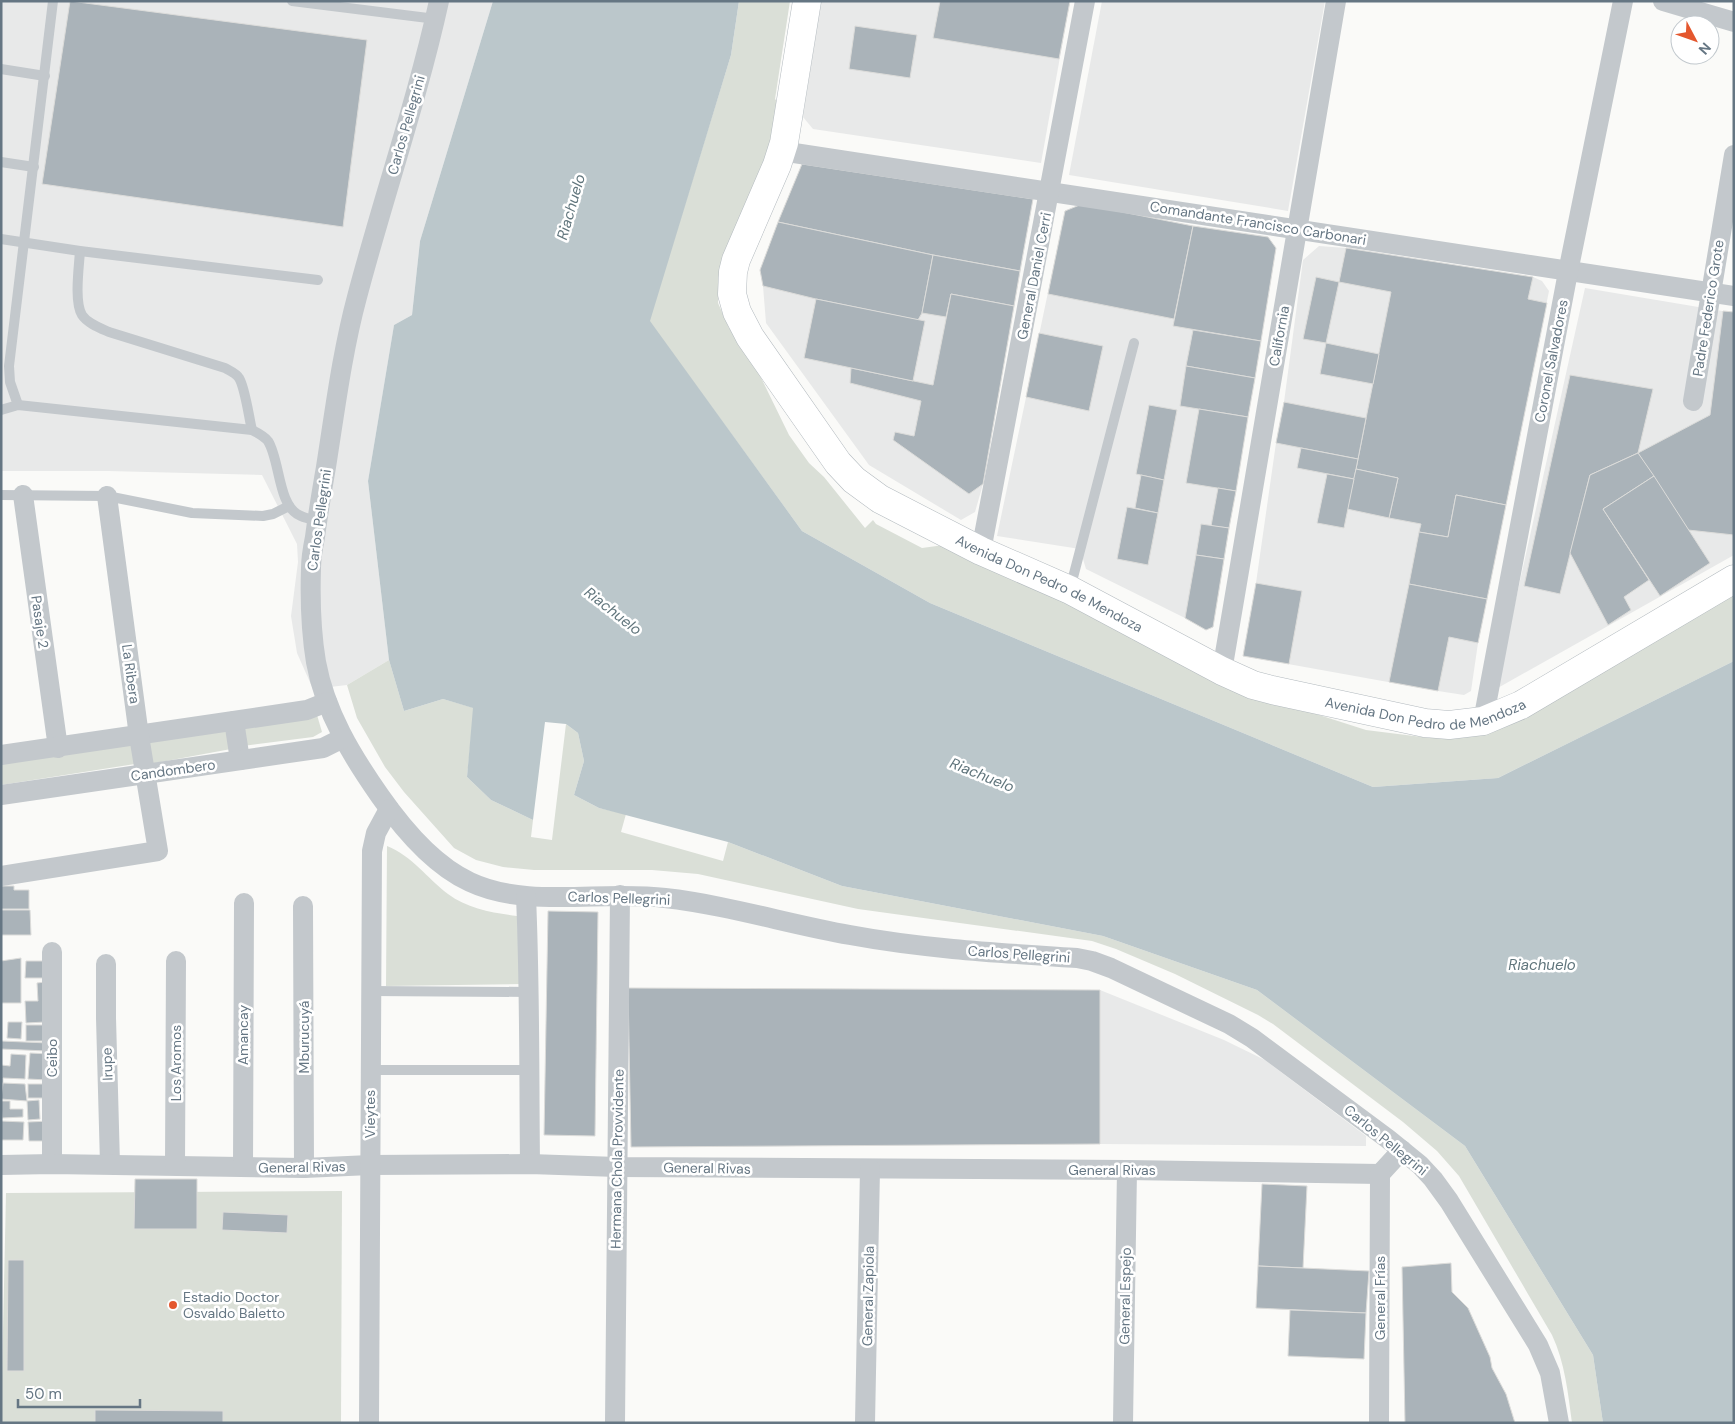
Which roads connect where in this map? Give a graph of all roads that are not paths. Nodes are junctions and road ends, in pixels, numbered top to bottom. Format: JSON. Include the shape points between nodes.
{"nodes":[{"id":1,"x":53,"y":1,"type":"edge"},
{"id":2,"x":292,"y":1,"type":"edge"},
{"id":3,"x":807,"y":1,"type":"edge"},
{"id":4,"x":1085,"y":1,"type":"edge"},
{"id":5,"x":1336,"y":1,"type":"edge"},
{"id":6,"x":1624,"y":1,"type":"edge"},
{"id":7,"x":1663,"y":1,"type":"edge"},
{"id":8,"x":438,"y":10,"type":"edge"},
{"id":9,"x":1734,"y":22,"type":"edge"},
{"id":10,"x":1,"y":70,"type":"edge"},
{"id":11,"x":45,"y":76,"type":"junction"},
{"id":12,"x":781,"y":151,"type":"junction"},
{"id":13,"x":1734,"y":155,"type":"edge"},
{"id":14,"x":1,"y":162,"type":"edge"},
{"id":15,"x":34,"y":167,"type":"junction"},
{"id":16,"x":1050,"y":191,"type":"junction"},
{"id":17,"x":1297,"y":229,"type":"junction"},
{"id":18,"x":1,"y":239,"type":"edge"},
{"id":19,"x":24,"y":242,"type":"junction"},
{"id":20,"x":80,"y":251,"type":"junction"},
{"id":21,"x":1568,"y":272,"type":"junction"},
{"id":22,"x":318,"y":280,"type":"dead end"},
{"id":23,"x":1711,"y":292,"type":"junction"},
{"id":24,"x":1734,"y":296,"type":"edge"},
{"id":25,"x":1134,"y":342,"type":"dead end"},
{"id":26,"x":1693,"y":401,"type":"dead end"},
{"id":27,"x":18,"y":405,"type":"junction"},
{"id":28,"x":1,"y":410,"type":"edge"},
{"id":29,"x":252,"y":430,"type":"junction"},
{"id":30,"x":1,"y":495,"type":"edge"},
{"id":31,"x":23,"y":496,"type":"junction"},
{"id":32,"x":107,"y":496,"type":"junction"},
{"id":33,"x":290,"y":506,"type":"junction"},
{"id":34,"x":317,"y":521,"type":"junction"},
{"id":35,"x":981,"y":551,"type":"junction"},
{"id":36,"x":1734,"y":579,"type":"edge"},
{"id":37,"x":1070,"y":590,"type":"junction"},
{"id":38,"x":1222,"y":671,"type":"junction"},
{"id":39,"x":327,"y":702,"type":"junction"},
{"id":40,"x":234,"y":721,"type":"junction"},
{"id":41,"x":1483,"y":721,"type":"junction"},
{"id":42,"x":139,"y":736,"type":"junction"},
{"id":43,"x":343,"y":738,"type":"junction"},
{"id":44,"x":58,"y":748,"type":"junction"},
{"id":45,"x":1,"y":755,"type":"edge"},
{"id":46,"x":240,"y":760,"type":"junction"},
{"id":47,"x":146,"y":773,"type":"junction"},
{"id":48,"x":1,"y":795,"type":"edge"},
{"id":49,"x":389,"y":808,"type":"junction"},
{"id":50,"x":1,"y":876,"type":"edge"},
{"id":51,"x":620,"y":895,"type":"junction"},
{"id":52,"x":526,"y":897,"type":"junction"},
{"id":53,"x":244,"y":903,"type":"dead end"},
{"id":54,"x":303,"y":906,"type":"dead end"},
{"id":55,"x":52,"y":952,"type":"dead end"},
{"id":56,"x":176,"y":961,"type":"dead end"},
{"id":57,"x":106,"y":964,"type":"dead end"},
{"id":58,"x":371,"y":991,"type":"junction"},
{"id":59,"x":528,"y":992,"type":"junction"},
{"id":60,"x":370,"y":1070,"type":"junction"},
{"id":61,"x":529,"y":1070,"type":"junction"},
{"id":62,"x":1402,"y":1150,"type":"junction"},
{"id":63,"x":52,"y":1164,"type":"junction"},
{"id":64,"x":110,"y":1164,"type":"junction"},
{"id":65,"x":530,"y":1164,"type":"junction"},
{"id":66,"x":1,"y":1165,"type":"edge"},
{"id":67,"x":175,"y":1165,"type":"junction"},
{"id":68,"x":370,"y":1165,"type":"junction"},
{"id":69,"x":243,"y":1167,"type":"junction"},
{"id":70,"x":617,"y":1167,"type":"junction"},
{"id":71,"x":304,"y":1168,"type":"junction"},
{"id":72,"x":870,"y":1169,"type":"junction"},
{"id":73,"x":1127,"y":1170,"type":"junction"},
{"id":74,"x":1380,"y":1174,"type":"junction"},
{"id":75,"x":369,"y":1423,"type":"edge"},
{"id":76,"x":615,"y":1423,"type":"edge"},
{"id":77,"x":865,"y":1423,"type":"edge"},
{"id":78,"x":1122,"y":1423,"type":"edge"},
{"id":79,"x":1379,"y":1423,"type":"edge"},
{"id":80,"x":1559,"y":1423,"type":"edge"}],
"edges":[{"from":1,"to":11,"type":"lane"},
{"from":2,"to":8,"type":"lane"},
{"from":3,"to":12,"type":"main road","name":"Avenida Don Pedro de Mendoza","via":[[787,132]]},
{"from":4,"to":16,"type":"street","name":"General Daniel Cerri"},
{"from":5,"to":17,"type":"street","name":"California"},
{"from":6,"to":21,"type":"street","name":"Coronel Salvadores"},
{"from":7,"to":9,"type":"street"},
{"from":8,"to":34,"type":"street","name":"Carlos Pellegrini","via":[[356,298],[338,386]]},
{"from":10,"to":11,"type":"lane"},
{"from":11,"to":15,"type":"lane"},
{"from":12,"to":16,"type":"street","name":"Comandante Francisco Carbonari"},
{"from":12,"to":35,"type":"main road","name":"Avenida Don Pedro de Mendoza","via":[[733,272],[734,302],[750,338],[838,463],[854,480],[880,499]]},
{"from":13,"to":23,"type":"street","name":"Padre Federico Grote"},
{"from":14,"to":15,"type":"lane"},
{"from":15,"to":19,"type":"lane"},
{"from":16,"to":17,"type":"street","name":"Comandante Francisco Carbonari"},
{"from":16,"to":35,"type":"street","name":"General Daniel Cerri"},
{"from":17,"to":21,"type":"street","name":"Comandante Francisco Carbonari"},
{"from":17,"to":38,"type":"street","name":"California"},
{"from":18,"to":19,"type":"lane"},
{"from":19,"to":20,"type":"lane"},
{"from":19,"to":27,"type":"lane","via":[[10,366],[10,382]]},
{"from":20,"to":22,"type":"lane"},
{"from":20,"to":29,"type":"lane","via":[[78,305],[82,316],[109,332],[235,373],[240,378]]},
{"from":21,"to":23,"type":"street","name":"Comandante Francisco Carbonari"},
{"from":21,"to":41,"type":"street","name":"Coronel Salvadores"},
{"from":23,"to":24,"type":"street","name":"Comandante Francisco Carbonari"},
{"from":23,"to":26,"type":"street","name":"Padre Federico Grote"},
{"from":25,"to":37,"type":"lane"},
{"from":27,"to":28,"type":"lane"},
{"from":27,"to":29,"type":"lane"},
{"from":29,"to":33,"type":"lane","via":[[267,440],[272,449]]},
{"from":30,"to":31,"type":"lane"},
{"from":31,"to":32,"type":"lane"},
{"from":31,"to":44,"type":"street","name":"Pasaje 2"},
{"from":32,"to":33,"type":"lane","via":[[192,513],[263,516]]},
{"from":32,"to":42,"type":"street","name":"La Ribera"},
{"from":33,"to":34,"type":"lane","via":[[298,515]]},
{"from":34,"to":39,"type":"street","name":"Carlos Pellegrini","via":[[310,566],[312,620],[316,663]]},
{"from":35,"to":37,"type":"main road","name":"Avenida Don Pedro de Mendoza"},
{"from":36,"to":41,"type":"main road","name":"Avenida Don Pedro de Mendoza","via":[[1535,698]]},
{"from":37,"to":38,"type":"main road","name":"Avenida Don Pedro de Mendoza"},
{"from":38,"to":41,"type":"main road","name":"Avenida Don Pedro de Mendoza","via":[[1272,690],[1425,723],[1449,725]]},
{"from":39,"to":40,"type":"street","via":[[307,710]]},
{"from":39,"to":43,"type":"street","name":"Carlos Pellegrini"},
{"from":40,"to":42,"type":"street"},
{"from":40,"to":46,"type":"street"},
{"from":42,"to":44,"type":"street"},
{"from":42,"to":47,"type":"street","name":"La Ribera"},
{"from":43,"to":46,"type":"street","name":"Candombero","via":[[323,748]]},
{"from":43,"to":49,"type":"street","name":"Carlos Pellegrini"},
{"from":44,"to":45,"type":"street"},
{"from":46,"to":47,"type":"street","name":"Candombero"},
{"from":47,"to":48,"type":"street","name":"Candombero"},
{"from":47,"to":50,"type":"street","name":"La Ribera","via":[[158,851]]},
{"from":49,"to":52,"type":"street","name":"Carlos Pellegrini","via":[[423,847],[448,869],[469,882]]},
{"from":49,"to":58,"type":"street","name":"Vieytes","via":[[376,833],[372,851]]},
{"from":51,"to":52,"type":"street","name":"Carlos Pellegrini"},
{"from":51,"to":62,"type":"street","name":"Carlos Pellegrini","via":[[711,905],[887,941],[1092,961],[1244,1033]]},
{"from":51,"to":70,"type":"street","name":"Hermana Chola Provvidente"},
{"from":52,"to":59,"type":"street"},
{"from":53,"to":69,"type":"street","name":"Amancay"},
{"from":54,"to":71,"type":"street","name":"Mburucuyá"},
{"from":55,"to":63,"type":"street","name":"Ceibo"},
{"from":56,"to":67,"type":"street","name":"Los Aromos"},
{"from":57,"to":64,"type":"street","name":"Irupe"},
{"from":58,"to":59,"type":"lane"},
{"from":58,"to":60,"type":"street","name":"Vieytes"},
{"from":59,"to":61,"type":"street"},
{"from":60,"to":61,"type":"lane"},
{"from":60,"to":68,"type":"street","name":"Vieytes"},
{"from":61,"to":65,"type":"street"},
{"from":62,"to":74,"type":"street"},
{"from":62,"to":80,"type":"street","name":"Carlos Pellegrini","via":[[1420,1165],[1444,1194],[1538,1345],[1550,1373]]},
{"from":63,"to":64,"type":"street","name":"General Rivas"},
{"from":63,"to":66,"type":"street","name":"General Rivas"},
{"from":64,"to":67,"type":"street","name":"General Rivas"},
{"from":65,"to":68,"type":"street","name":"General Rivas"},
{"from":65,"to":70,"type":"street","name":"General Rivas"},
{"from":67,"to":69,"type":"street","name":"General Rivas"},
{"from":68,"to":71,"type":"street","name":"General Rivas"},
{"from":68,"to":75,"type":"street","name":"Vieytes"},
{"from":69,"to":71,"type":"street","name":"General Rivas"},
{"from":70,"to":72,"type":"street","name":"General Rivas"},
{"from":70,"to":76,"type":"street","name":"Hermana Chola Provvidente"},
{"from":72,"to":73,"type":"street","name":"General Rivas"},
{"from":72,"to":77,"type":"street","name":"General Zapiola"},
{"from":73,"to":74,"type":"street","name":"General Rivas"},
{"from":73,"to":78,"type":"street","name":"General Espejo"},
{"from":74,"to":79,"type":"street","name":"General Frías"}]}
